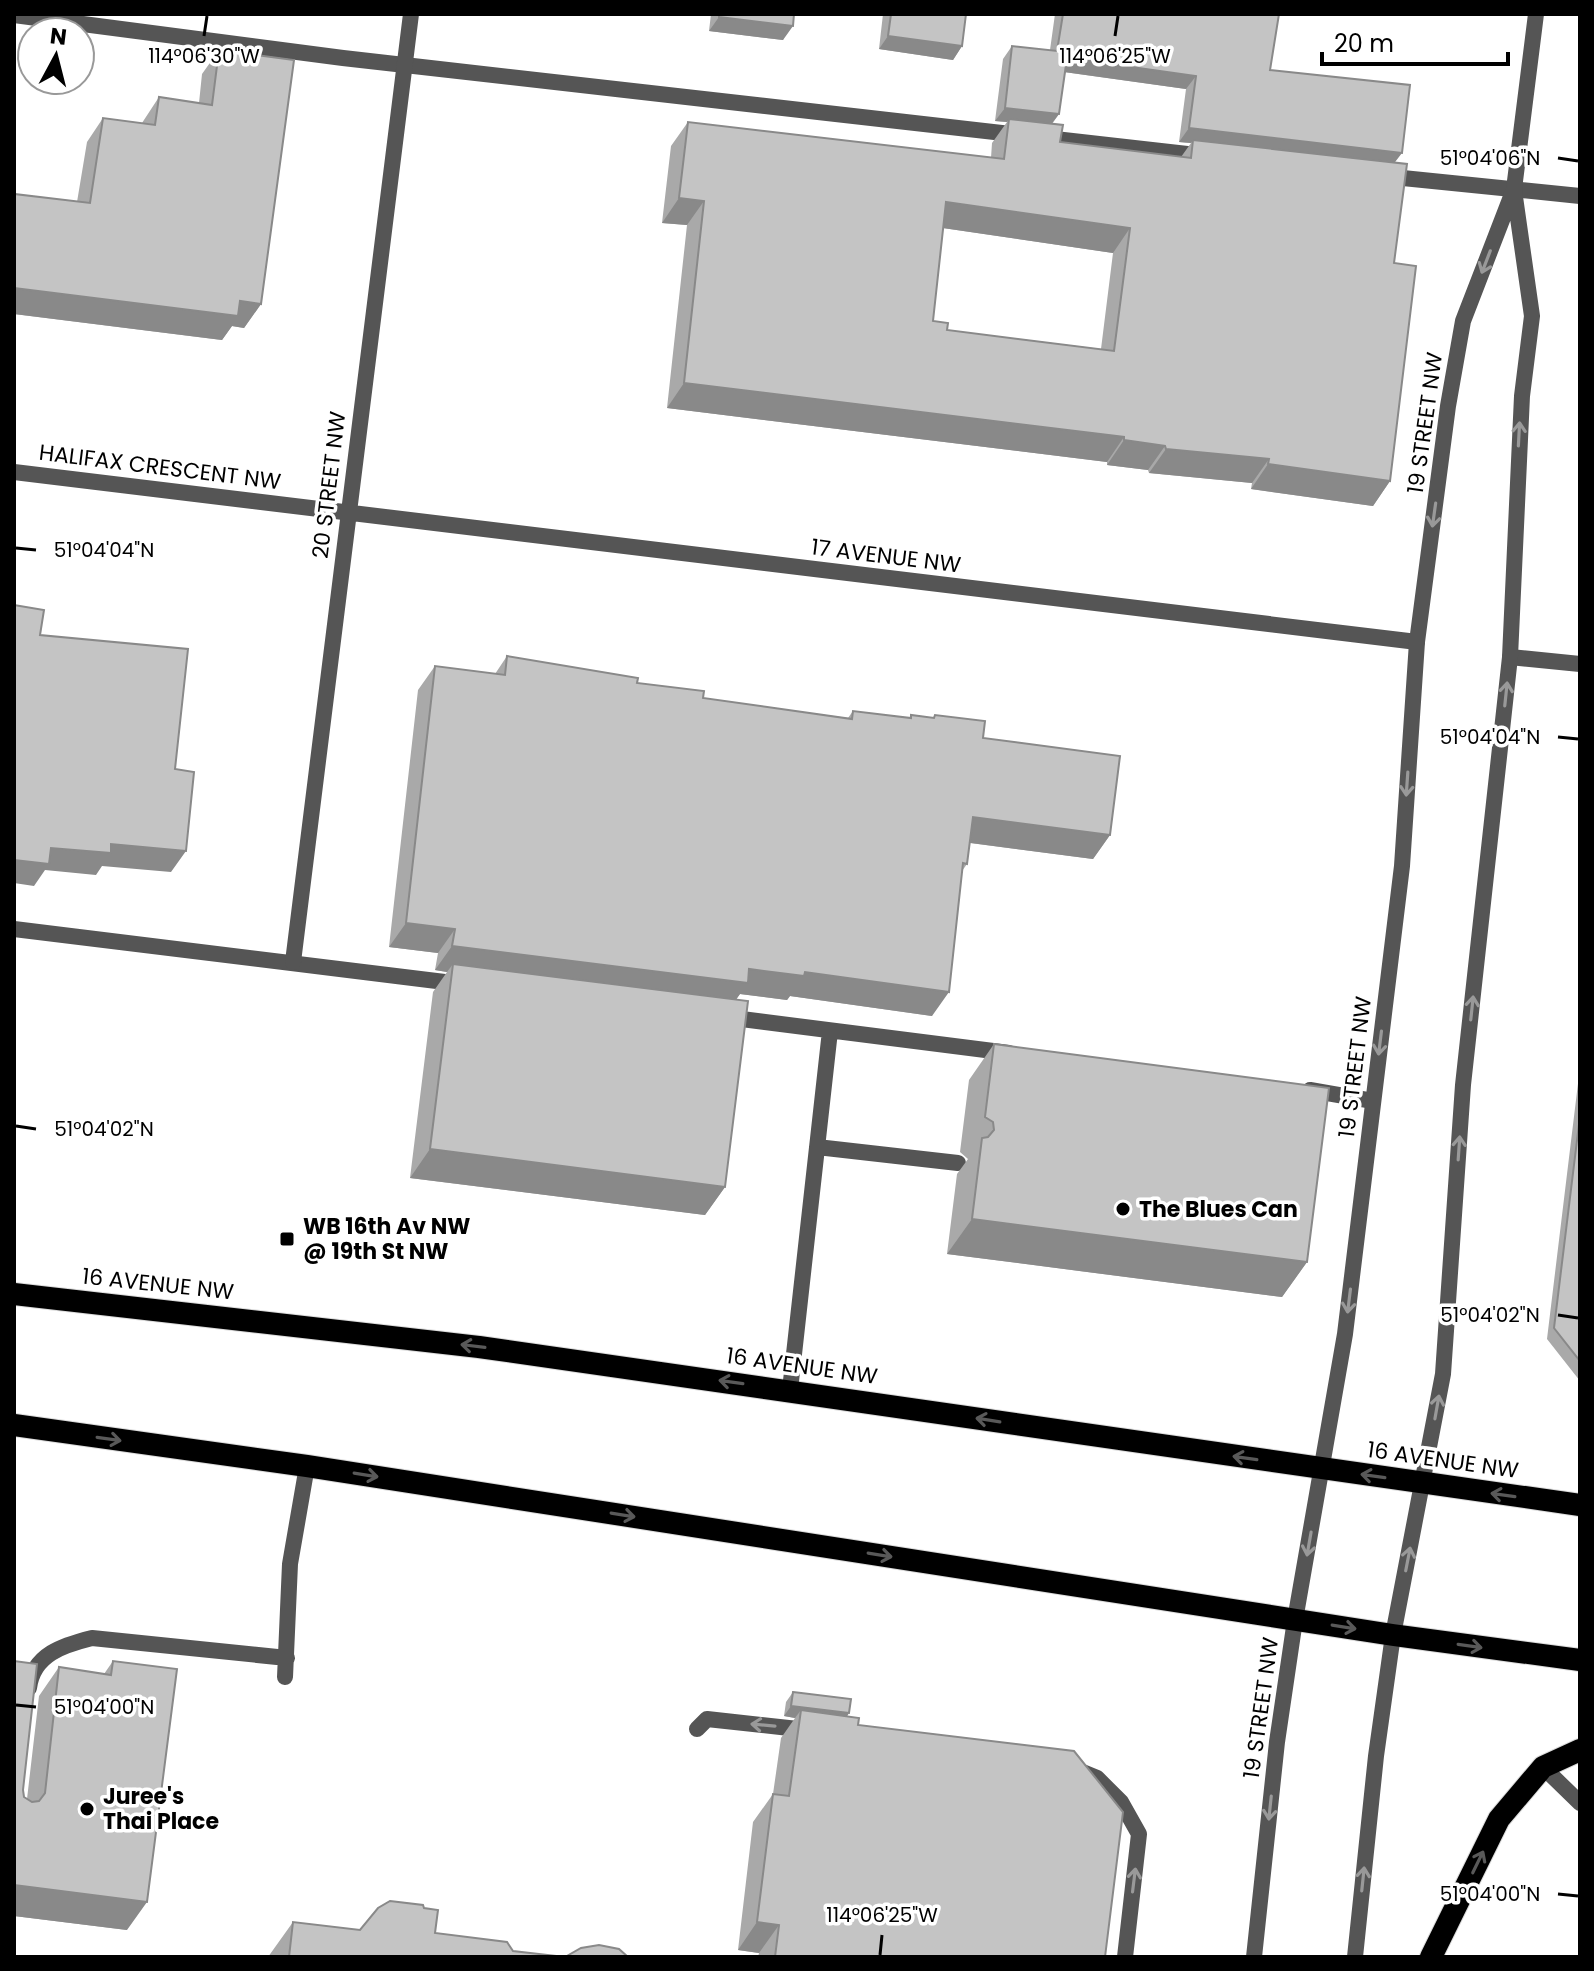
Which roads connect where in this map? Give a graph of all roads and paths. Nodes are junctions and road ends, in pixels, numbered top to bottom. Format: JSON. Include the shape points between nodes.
{"nodes":[{"id":1,"x":411,"y":14,"type":"edge"},
{"id":2,"x":1536,"y":14,"type":"edge"},
{"id":3,"x":14,"y":15,"type":"edge"},
{"id":4,"x":404,"y":64,"type":"junction"},
{"id":5,"x":1229,"y":159,"type":"edge"},
{"id":6,"x":1370,"y":175,"type":"edge"},
{"id":7,"x":1514,"y":189,"type":"junction"},
{"id":8,"x":1580,"y":196,"type":"edge"},
{"id":9,"x":14,"y":472,"type":"edge"},
{"id":10,"x":349,"y":513,"type":"junction"},
{"id":11,"x":1417,"y":642,"type":"junction"},
{"id":12,"x":1510,"y":657,"type":"junction"},
{"id":13,"x":1580,"y":664,"type":"edge"},
{"id":14,"x":14,"y":929,"type":"edge"},
{"id":15,"x":293,"y":962,"type":"junction"},
{"id":16,"x":476,"y":986,"type":"edge"},
{"id":17,"x":707,"y":1015,"type":"edge"},
{"id":18,"x":830,"y":1031,"type":"junction"},
{"id":19,"x":1020,"y":1054,"type":"edge"},
{"id":20,"x":1290,"y":1088,"type":"edge"},
{"id":21,"x":1373,"y":1101,"type":"junction"},
{"id":22,"x":817,"y":1147,"type":"junction"},
{"id":23,"x":958,"y":1163,"type":"dead end"},
{"id":24,"x":14,"y":1294,"type":"edge"},
{"id":25,"x":790,"y":1390,"type":"junction"},
{"id":26,"x":20,"y":1430,"type":"edge"},
{"id":27,"x":307,"y":1466,"type":"junction"},
{"id":28,"x":1322,"y":1469,"type":"junction"},
{"id":29,"x":1423,"y":1483,"type":"junction"},
{"id":30,"x":1580,"y":1505,"type":"edge"},
{"id":31,"x":1295,"y":1620,"type":"junction"},
{"id":32,"x":1393,"y":1635,"type":"junction"},
{"id":33,"x":287,"y":1658,"type":"junction"},
{"id":34,"x":1580,"y":1660,"type":"edge"},
{"id":35,"x":285,"y":1677,"type":"dead end"},
{"id":36,"x":27,"y":1711,"type":"edge"},
{"id":37,"x":697,"y":1729,"type":"dead end"},
{"id":38,"x":821,"y":1732,"type":"edge"},
{"id":39,"x":1580,"y":1750,"type":"edge"},
{"id":40,"x":1065,"y":1764,"type":"edge"},
{"id":41,"x":1543,"y":1767,"type":"junction"},
{"id":42,"x":1580,"y":1803,"type":"edge"},
{"id":43,"x":1125,"y":1957,"type":"edge"},
{"id":44,"x":1254,"y":1957,"type":"edge"},
{"id":45,"x":1355,"y":1957,"type":"edge"},
{"id":46,"x":1431,"y":1957,"type":"edge"}],
"edges":[{"from":1,"to":4,"type":"street","name":"20 STREET NW"},
{"from":2,"to":7,"type":"street","name":"19 STREET NW"},
{"from":3,"to":4,"type":"street"},
{"from":4,"to":5,"type":"street"},
{"from":4,"to":10,"type":"street","name":"20 STREET NW"},
{"from":6,"to":7,"type":"street"},
{"from":7,"to":8,"type":"street"},
{"from":7,"to":11,"type":"street","name":"19 STREET NW","one_way":true,"via":[[1463,321]]},
{"from":12,"to":7,"type":"street","name":"19 STREET NW","one_way":true,"via":[[1522,396],[1532,316]]},
{"from":9,"to":10,"type":"street","name":"HALIFAX CRESCENT NW"},
{"from":10,"to":11,"type":"street","name":"17 AVENUE NW"},
{"from":10,"to":15,"type":"street","name":"20 STREET NW"},
{"from":11,"to":21,"type":"street","name":"19 STREET NW","one_way":true,"via":[[1402,866]]},
{"from":12,"to":13,"type":"street"},
{"from":29,"to":12,"type":"street","name":"19 STREET NW","one_way":true,"via":[[1443,1374],[1463,1085]]},
{"from":14,"to":15,"type":"street"},
{"from":15,"to":16,"type":"street"},
{"from":17,"to":18,"type":"street"},
{"from":18,"to":19,"type":"street"},
{"from":18,"to":22,"type":"street"},
{"from":20,"to":21,"type":"street"},
{"from":21,"to":28,"type":"street","name":"19 STREET NW","one_way":true,"via":[[1345,1334]]},
{"from":22,"to":23,"type":"street"},
{"from":22,"to":25,"type":"street"},
{"from":25,"to":24,"type":"highway","name":"16 AVENUE NW","one_way":true,"via":[[479,1347]]},
{"from":28,"to":25,"type":"highway","name":"16 AVENUE NW","one_way":true},
{"from":26,"to":27,"type":"highway","one_way":true},
{"from":27,"to":31,"type":"highway","one_way":true},
{"from":27,"to":33,"type":"street","via":[[290,1564]]},
{"from":29,"to":28,"type":"highway","name":"16 AVENUE NW","one_way":true},
{"from":28,"to":31,"type":"street","name":"19 STREET NW","one_way":true},
{"from":30,"to":29,"type":"highway","name":"16 AVENUE NW","one_way":true},
{"from":32,"to":29,"type":"street","name":"19 STREET NW","one_way":true},
{"from":31,"to":32,"type":"highway","one_way":true},
{"from":31,"to":44,"type":"street","name":"19 STREET NW","one_way":true},
{"from":32,"to":34,"type":"highway","one_way":true},
{"from":45,"to":32,"type":"street","name":"19 STREET NW","one_way":true},
{"from":33,"to":35,"type":"street"},
{"from":33,"to":36,"type":"street","via":[[92,1638],[44,1657],[30,1680]]},
{"from":38,"to":37,"type":"street","one_way":true,"via":[[707,1719]]},
{"from":39,"to":41,"type":"highway"},
{"from":43,"to":40,"type":"street","one_way":true,"via":[[1139,1834],[1121,1802],[1097,1778]]},
{"from":41,"to":42,"type":"street"},
{"from":46,"to":41,"type":"highway","one_way":true,"via":[[1499,1819]]}]}
